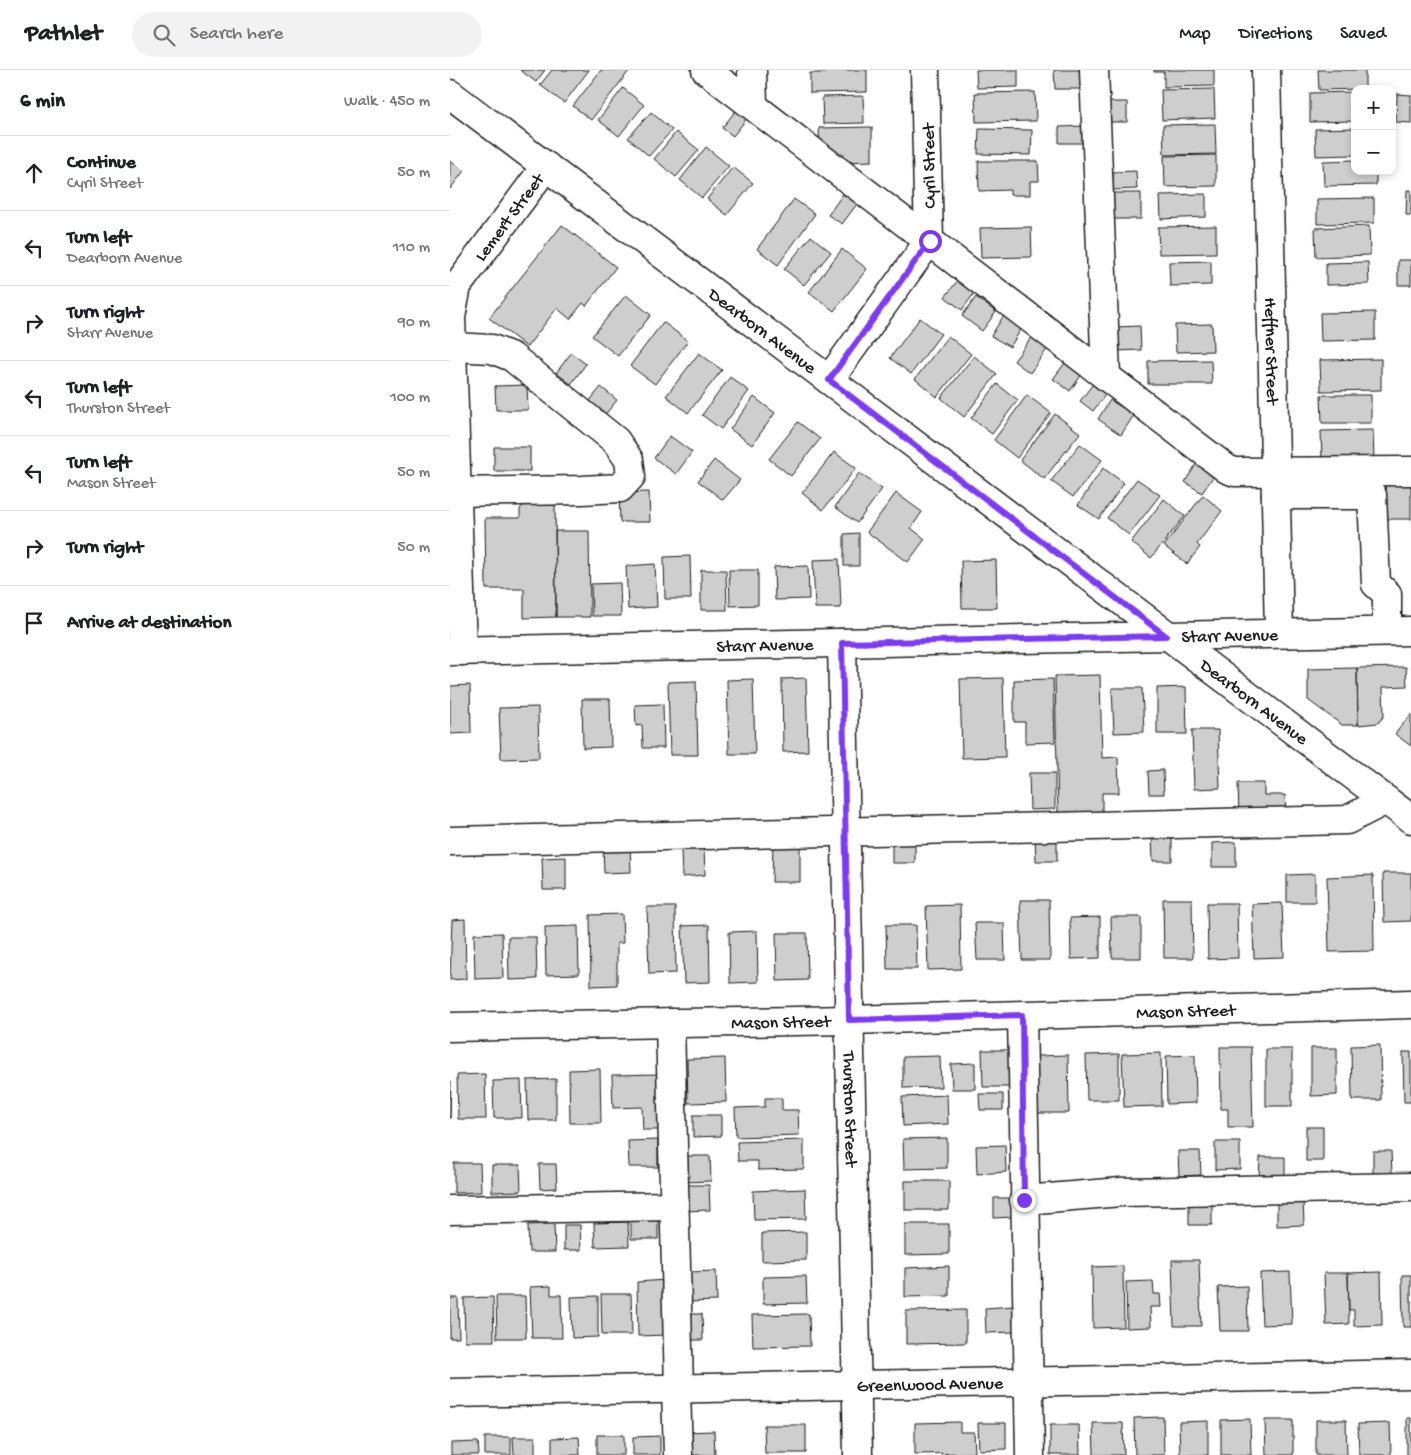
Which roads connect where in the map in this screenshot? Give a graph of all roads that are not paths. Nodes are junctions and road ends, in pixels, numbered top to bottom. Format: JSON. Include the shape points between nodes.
{"nodes":[{"id":1,"x":706,"y":70,"type":"edge"},
{"id":2,"x":752,"y":70,"type":"edge"},
{"id":3,"x":925,"y":70,"type":"edge"},
{"id":4,"x":1094,"y":70,"type":"edge"},
{"id":5,"x":1266,"y":70,"type":"edge"},
{"id":6,"x":450,"y":94,"type":"edge"},
{"id":7,"x":753,"y":105,"type":"junction"},
{"id":8,"x":546,"y":166,"type":"junction"},
{"id":9,"x":930,"y":241,"type":"junction"},
{"id":10,"x":452,"y":302,"type":"edge"},
{"id":11,"x":452,"y":347,"type":"junction"},
{"id":12,"x":1106,"y":376,"type":"junction"},
{"id":13,"x":829,"y":380,"type":"junction"},
{"id":14,"x":1411,"y":472,"type":"edge"},
{"id":15,"x":1276,"y":484,"type":"junction"},
{"id":16,"x":453,"y":492,"type":"edge"},
{"id":17,"x":1399,"y":631,"type":"edge"},
{"id":18,"x":1279,"y":633,"type":"junction"},
{"id":19,"x":1166,"y":636,"type":"junction"},
{"id":20,"x":842,"y":643,"type":"junction"},
{"id":21,"x":456,"y":651,"type":"edge"},
{"id":22,"x":1386,"y":800,"type":"junction"},
{"id":23,"x":1411,"y":819,"type":"edge"},
{"id":24,"x":846,"y":832,"type":"junction"},
{"id":25,"x":450,"y":841,"type":"edge"},
{"id":26,"x":1411,"y":1004,"type":"edge"},
{"id":27,"x":1022,"y":1015,"type":"junction"},
{"id":28,"x":849,"y":1020,"type":"junction"},
{"id":29,"x":670,"y":1023,"type":"junction"},
{"id":30,"x":450,"y":1027,"type":"edge"},
{"id":31,"x":1411,"y":1187,"type":"edge"},
{"id":32,"x":1024,"y":1200,"type":"junction"},
{"id":33,"x":674,"y":1206,"type":"junction"},
{"id":34,"x":450,"y":1210,"type":"edge"},
{"id":35,"x":1411,"y":1374,"type":"edge"},
{"id":36,"x":1028,"y":1382,"type":"junction"},
{"id":37,"x":856,"y":1385,"type":"junction"},
{"id":38,"x":678,"y":1389,"type":"junction"},
{"id":39,"x":450,"y":1393,"type":"edge"},
{"id":40,"x":678,"y":1455,"type":"edge"},
{"id":41,"x":858,"y":1455,"type":"edge"},
{"id":42,"x":1030,"y":1455,"type":"edge"}],
"edges":[{"from":1,"to":7,"type":"street"},
{"from":2,"to":7,"type":"street"},
{"from":3,"to":9,"type":"street","name":"Cyril Street"},
{"from":4,"to":12,"type":"street"},
{"from":5,"to":15,"type":"street","name":"Heffner Street"},
{"from":6,"to":8,"type":"street","name":"Dearborn Avenue"},
{"from":7,"to":9,"type":"street"},
{"from":8,"to":10,"type":"street","name":"Lemert Street","via":[[457,286]]},
{"from":8,"to":13,"type":"street","name":"Dearborn Avenue"},
{"from":9,"to":12,"type":"street"},
{"from":9,"to":13,"type":"street"},
{"from":10,"to":11,"type":"street","name":"Lemert Street"},
{"from":11,"to":16,"type":"street","name":"Lemert Street"},
{"from":11,"to":16,"type":"street","via":[[492,349],[512,357],[616,441],[629,460],[632,476],[620,488]]},
{"from":12,"to":15,"type":"street","via":[[1227,469]]},
{"from":13,"to":19,"type":"street","name":"Dearborn Avenue"},
{"from":14,"to":15,"type":"street"},
{"from":15,"to":17,"type":"street","via":[[1372,495],[1376,584],[1387,594]]},
{"from":15,"to":18,"type":"street","name":"Heffner Street"},
{"from":16,"to":21,"type":"street","name":"Lemert Street"},
{"from":17,"to":18,"type":"street","name":"Starr Avenue"},
{"from":18,"to":19,"type":"street","name":"Starr Avenue"},
{"from":19,"to":20,"type":"street","name":"Starr Avenue"},
{"from":19,"to":22,"type":"street","name":"Dearborn Avenue"},
{"from":20,"to":21,"type":"street","name":"Starr Avenue"},
{"from":20,"to":24,"type":"street","name":"Thurston Street"},
{"from":22,"to":23,"type":"street","name":"Dearborn Avenue"},
{"from":22,"to":24,"type":"street","via":[[1347,820]]},
{"from":24,"to":25,"type":"street"},
{"from":24,"to":28,"type":"street","name":"Thurston Street"},
{"from":26,"to":27,"type":"street","name":"Mason Street"},
{"from":27,"to":28,"type":"street","name":"Mason Street"},
{"from":27,"to":32,"type":"street"},
{"from":28,"to":29,"type":"street","name":"Mason Street"},
{"from":28,"to":37,"type":"street","name":"Thurston Street"},
{"from":29,"to":30,"type":"street","name":"Mason Street"},
{"from":29,"to":33,"type":"street"},
{"from":31,"to":32,"type":"street","via":[[1121,1192]]},
{"from":32,"to":36,"type":"street"},
{"from":33,"to":34,"type":"street"},
{"from":33,"to":38,"type":"street"},
{"from":35,"to":36,"type":"street","name":"Greenwood Avenue"},
{"from":36,"to":37,"type":"street","name":"Greenwood Avenue"},
{"from":36,"to":42,"type":"street"},
{"from":37,"to":38,"type":"street","name":"Greenwood Avenue"},
{"from":37,"to":41,"type":"street","name":"Thurston Street"},
{"from":38,"to":39,"type":"street","name":"Greenwood Avenue"},
{"from":38,"to":40,"type":"street"}]}
